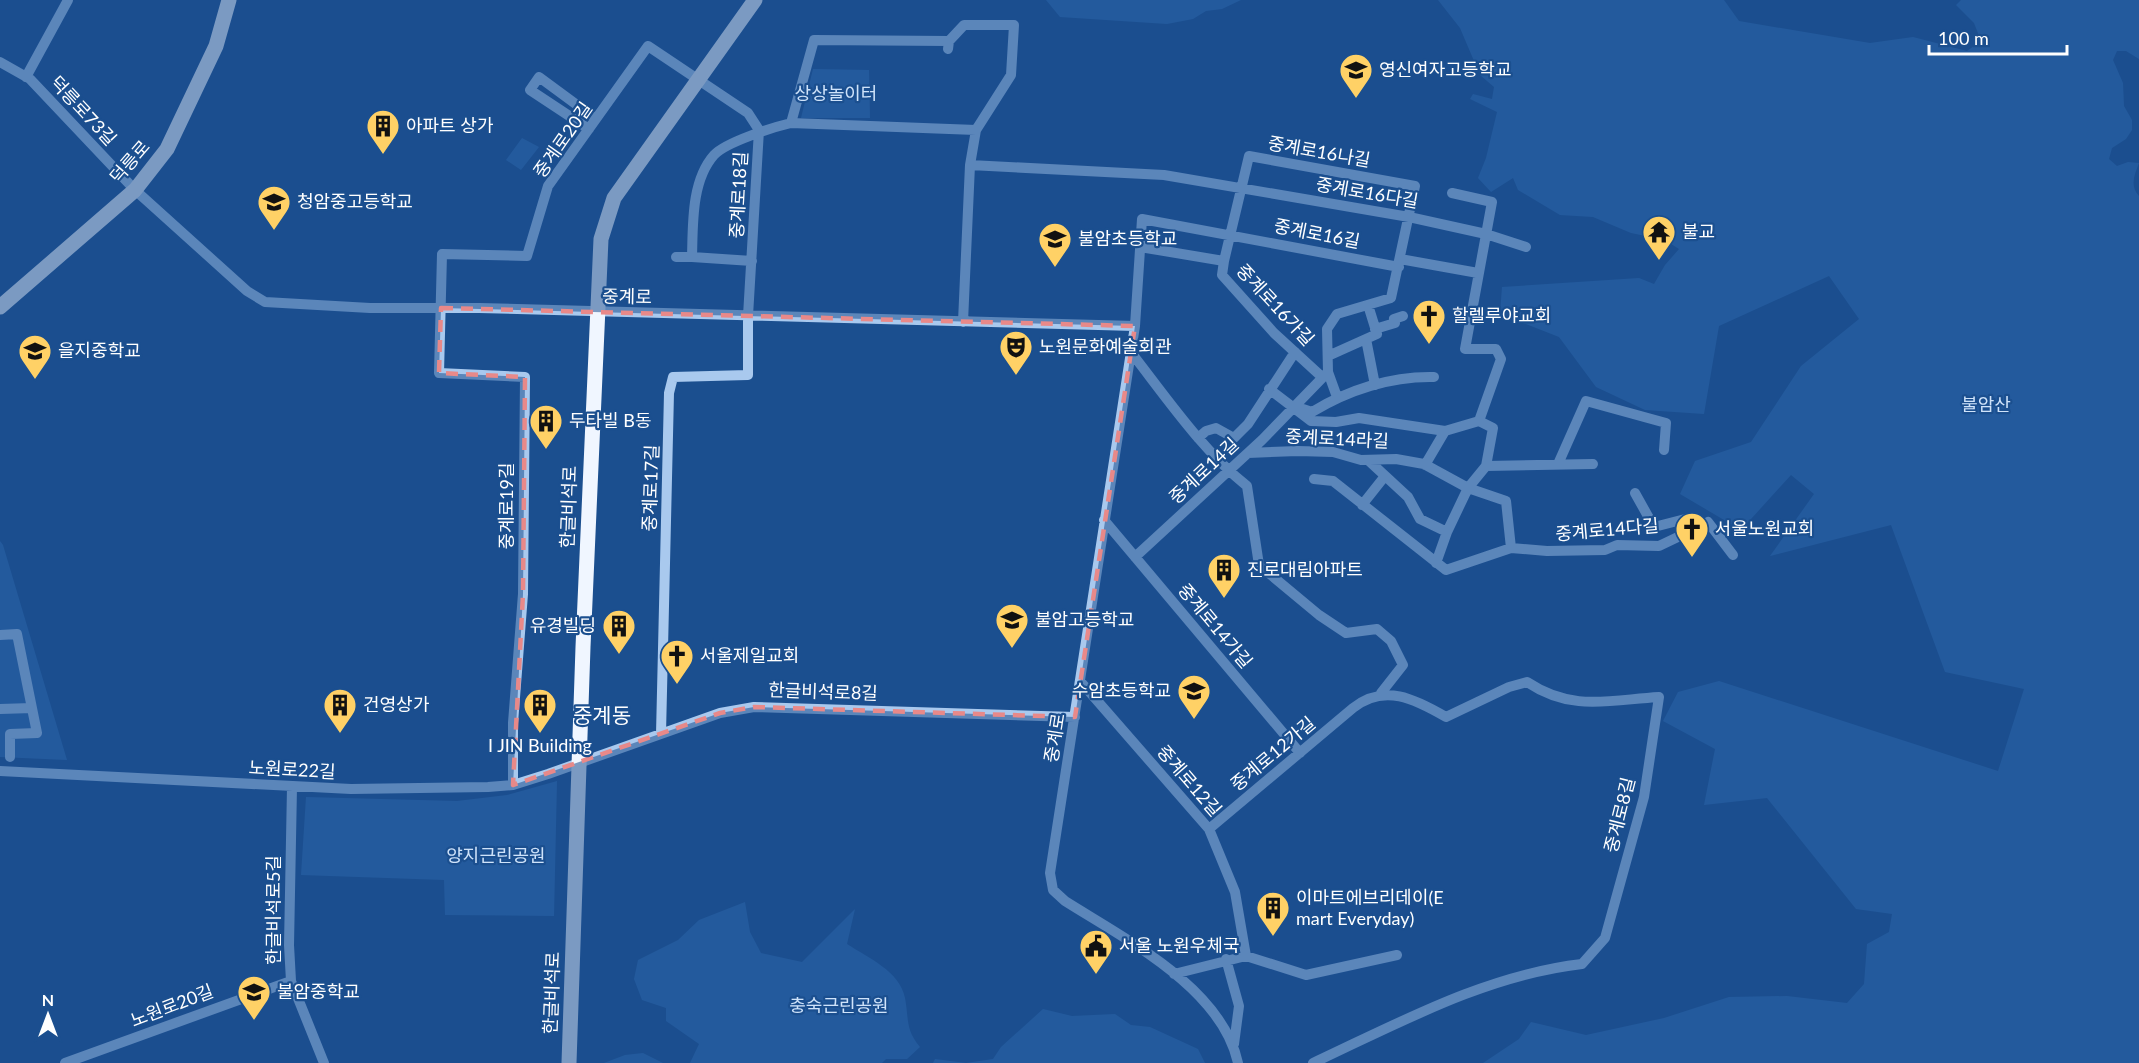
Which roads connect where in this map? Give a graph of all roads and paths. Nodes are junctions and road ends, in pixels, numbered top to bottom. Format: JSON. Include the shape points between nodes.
{"nodes":[{"id":1,"x":68,"y":0,"type":"edge"},
{"id":2,"x":230,"y":0,"type":"edge"},
{"id":3,"x":755,"y":0,"type":"edge"},
{"id":4,"x":0,"y":62,"type":"edge"},
{"id":5,"x":26,"y":77,"type":"junction"},
{"id":6,"x":697,"y":81,"type":"junction"},
{"id":7,"x":596,"y":119,"type":"junction"},
{"id":8,"x":791,"y":123,"type":"junction"},
{"id":9,"x":589,"y":129,"type":"junction"},
{"id":10,"x":759,"y":130,"type":"junction"},
{"id":11,"x":976,"y":130,"type":"junction"},
{"id":12,"x":970,"y":165,"type":"junction"},
{"id":13,"x":1241,"y":187,"type":"junction"},
{"id":14,"x":135,"y":190,"type":"junction"},
{"id":15,"x":1452,"y":193,"type":"dead end"},
{"id":16,"x":1409,"y":217,"type":"junction"},
{"id":17,"x":1230,"y":234,"type":"junction"},
{"id":18,"x":1486,"y":234,"type":"junction"},
{"id":19,"x":1140,"y":247,"type":"junction"},
{"id":20,"x":1526,"y":247,"type":"dead end"},
{"id":21,"x":676,"y":257,"type":"dead end"},
{"id":22,"x":692,"y":257,"type":"junction"},
{"id":23,"x":752,"y":261,"type":"junction"},
{"id":24,"x":1224,"y":261,"type":"junction"},
{"id":25,"x":1400,"y":263,"type":"junction"},
{"id":26,"x":1478,"y":273,"type":"junction"},
{"id":27,"x":1368,"y":305,"type":"junction"},
{"id":28,"x":0,"y":307,"type":"edge"},
{"id":29,"x":441,"y":308,"type":"junction"},
{"id":30,"x":597,"y":313,"type":"junction"},
{"id":31,"x":748,"y":316,"type":"junction"},
{"id":32,"x":1403,"y":316,"type":"dead end"},
{"id":33,"x":963,"y":321,"type":"junction"},
{"id":34,"x":1135,"y":326,"type":"junction"},
{"id":35,"x":1375,"y":328,"type":"junction"},
{"id":36,"x":1366,"y":339,"type":"junction"},
{"id":37,"x":1130,"y":351,"type":"junction"},
{"id":38,"x":1295,"y":352,"type":"junction"},
{"id":39,"x":1328,"y":356,"type":"junction"},
{"id":40,"x":1325,"y":375,"type":"junction"},
{"id":41,"x":1434,"y":377,"type":"dead end"},
{"id":42,"x":1375,"y":385,"type":"junction"},
{"id":43,"x":1269,"y":389,"type":"junction"},
{"id":44,"x":1337,"y":397,"type":"junction"},
{"id":45,"x":1294,"y":406,"type":"junction"},
{"id":46,"x":1479,"y":421,"type":"junction"},
{"id":47,"x":1445,"y":431,"type":"junction"},
{"id":48,"x":1198,"y":438,"type":"junction"},
{"id":49,"x":1664,"y":450,"type":"dead end"},
{"id":50,"x":1248,"y":453,"type":"junction"},
{"id":51,"x":1368,"y":460,"type":"junction"},
{"id":52,"x":1558,"y":464,"type":"junction"},
{"id":53,"x":1593,"y":464,"type":"dead end"},
{"id":54,"x":1425,"y":465,"type":"junction"},
{"id":55,"x":1486,"y":466,"type":"junction"},
{"id":56,"x":1228,"y":471,"type":"junction"},
{"id":57,"x":1385,"y":476,"type":"junction"},
{"id":58,"x":1314,"y":479,"type":"dead end"},
{"id":59,"x":1468,"y":488,"type":"junction"},
{"id":60,"x":1635,"y":493,"type":"dead end"},
{"id":61,"x":1362,"y":505,"type":"junction"},
{"id":62,"x":1104,"y":520,"type":"junction"},
{"id":63,"x":1703,"y":525,"type":"junction"},
{"id":64,"x":1447,"y":532,"type":"junction"},
{"id":65,"x":1511,"y":548,"type":"junction"},
{"id":66,"x":1734,"y":555,"type":"dead end"},
{"id":67,"x":1135,"y":557,"type":"junction"},
{"id":68,"x":1436,"y":563,"type":"junction"},
{"id":69,"x":0,"y":635,"type":"edge"},
{"id":70,"x":1080,"y":681,"type":"junction"},
{"id":71,"x":1382,"y":693,"type":"junction"},
{"id":72,"x":33,"y":708,"type":"junction"},
{"id":73,"x":0,"y":710,"type":"edge"},
{"id":74,"x":1075,"y":717,"type":"junction"},
{"id":75,"x":661,"y":734,"type":"junction"},
{"id":76,"x":1300,"y":753,"type":"junction"},
{"id":77,"x":10,"y":757,"type":"dead end"},
{"id":78,"x":579,"y":763,"type":"junction"},
{"id":79,"x":0,"y":771,"type":"edge"},
{"id":80,"x":513,"y":785,"type":"junction"},
{"id":81,"x":292,"y":787,"type":"junction"},
{"id":82,"x":1209,"y":829,"type":"junction"},
{"id":83,"x":1246,"y":956,"type":"junction"},
{"id":84,"x":1397,"y":956,"type":"dead end"},
{"id":85,"x":1227,"y":959,"type":"junction"},
{"id":86,"x":1174,"y":974,"type":"junction"},
{"id":87,"x":291,"y":981,"type":"junction"},
{"id":88,"x":1234,"y":1047,"type":"junction"},
{"id":89,"x":64,"y":1063,"type":"edge"},
{"id":90,"x":324,"y":1063,"type":"edge"},
{"id":91,"x":569,"y":1063,"type":"edge"},
{"id":92,"x":1238,"y":1063,"type":"edge"},
{"id":93,"x":1313,"y":1063,"type":"edge"}],
"edges":[{"from":1,"to":5,"type":"street"},
{"from":2,"to":14,"type":"main road","name":"덕릉로","via":[[216,46],[167,149]]},
{"from":3,"to":6,"type":"main road","name":"한글비석로"},
{"from":4,"to":5,"type":"street","name":"덕릉로73길"},
{"from":5,"to":14,"type":"street","name":"덕릉로73길"},
{"from":6,"to":7,"type":"street","name":"중계로20길","via":[[648,46]]},
{"from":6,"to":10,"type":"street","name":"중계로18길","via":[[748,113]]},
{"from":6,"to":30,"type":"main road","name":"한글비석로","via":[[611,205],[601,239]]},
{"from":7,"to":9,"type":"street","name":"중계로20길"},
{"from":7,"to":9,"type":"street","via":[[539,77],[530,90]]},
{"from":8,"to":10,"type":"street"},
{"from":8,"to":11,"type":"street"},
{"from":8,"to":11,"type":"street","via":[[814,40],[949,45],[964,25],[1014,25],[1011,75]]},
{"from":9,"to":29,"type":"street","name":"중계로20길","via":[[548,186],[527,256],[442,254]]},
{"from":10,"to":22,"type":"street","name":"중계로18길","via":[[715,154],[706,170],[695,202]]},
{"from":10,"to":23,"type":"street","name":"중계로18길"},
{"from":11,"to":12,"type":"street"},
{"from":12,"to":13,"type":"street","via":[[1164,175]]},
{"from":12,"to":33,"type":"street"},
{"from":13,"to":16,"type":"street","name":"중계로16다길"},
{"from":13,"to":16,"type":"street","name":"중계로16나길","via":[[1249,156],[1415,186]]},
{"from":13,"to":17,"type":"street","name":"중계로16나길"},
{"from":14,"to":28,"type":"main road","name":"덕릉로"},
{"from":14,"to":29,"type":"street","name":"중계로","via":[[247,291],[266,302]]},
{"from":15,"to":18,"type":"street","via":[[1492,202]]},
{"from":16,"to":18,"type":"street","name":"중계로16다길"},
{"from":16,"to":25,"type":"street"},
{"from":17,"to":19,"type":"street","name":"중계로16길","via":[[1142,219]]},
{"from":17,"to":24,"type":"street"},
{"from":17,"to":25,"type":"street","name":"중계로16길"},
{"from":18,"to":20,"type":"street","name":"중계로16다길"},
{"from":18,"to":26,"type":"street"},
{"from":19,"to":24,"type":"street","name":"중계로16가길"},
{"from":19,"to":34,"type":"street","name":"중계로16길"},
{"from":21,"to":22,"type":"street"},
{"from":22,"to":23,"type":"street","name":"중계로18길"},
{"from":23,"to":31,"type":"street","name":"중계로18길"},
{"from":24,"to":38,"type":"street","name":"중계로16가길","via":[[1222,275]]},
{"from":25,"to":26,"type":"street","name":"중계로16길"},
{"from":25,"to":27,"type":"street","via":[[1391,298]]},
{"from":26,"to":46,"type":"street","via":[[1465,349],[1496,349],[1501,359]]},
{"from":27,"to":35,"type":"street"},
{"from":27,"to":39,"type":"street","via":[[1337,314],[1327,329]]},
{"from":29,"to":30,"type":"street","name":"중계로"},
{"from":29,"to":80,"type":"street","name":"중계로19길","via":[[439,373],[525,377],[523,594],[513,723]]},
{"from":30,"to":31,"type":"street","name":"중계로"},
{"from":30,"to":78,"type":"main road","name":"한글비석로"},
{"from":31,"to":33,"type":"street","name":"중계로"},
{"from":31,"to":75,"type":"street","name":"중계로17길","via":[[748,375],[673,377],[669,393]]},
{"from":32,"to":35,"type":"street","via":[[1394,319],[1395,323]]},
{"from":33,"to":34,"type":"street","name":"중계로"},
{"from":34,"to":37,"type":"street","name":"중계로"},
{"from":35,"to":36,"type":"street","via":[[1377,334]]},
{"from":36,"to":39,"type":"street"},
{"from":36,"to":42,"type":"street"},
{"from":37,"to":48,"type":"street"},
{"from":37,"to":62,"type":"street","name":"중계로"},
{"from":38,"to":40,"type":"street","name":"중계로16가길"},
{"from":38,"to":43,"type":"street"},
{"from":39,"to":40,"type":"street"},
{"from":40,"to":44,"type":"street"},
{"from":40,"to":45,"type":"street","name":"중계로14길"},
{"from":41,"to":42,"type":"street"},
{"from":42,"to":44,"type":"street"},
{"from":43,"to":45,"type":"street"},
{"from":43,"to":48,"type":"street","via":[[1248,424],[1234,438],[1216,428]]},
{"from":44,"to":45,"type":"street","via":[[1312,412]]},
{"from":45,"to":47,"type":"street","via":[[1311,421],[1359,418]]},
{"from":45,"to":50,"type":"street","name":"중계로14길"},
{"from":46,"to":47,"type":"street"},
{"from":46,"to":55,"type":"street","via":[[1493,428]]},
{"from":47,"to":54,"type":"street"},
{"from":48,"to":56,"type":"street"},
{"from":49,"to":52,"type":"street","via":[[1666,423],[1586,401]]},
{"from":50,"to":51,"type":"street","name":"중계로14라길","via":[[1333,452]]},
{"from":50,"to":56,"type":"street","name":"중계로14길"},
{"from":51,"to":54,"type":"street","name":"중계로14라길","via":[[1396,459]]},
{"from":51,"to":57,"type":"street"},
{"from":52,"to":53,"type":"street"},
{"from":52,"to":55,"type":"street"},
{"from":54,"to":59,"type":"street","name":"중계로14라길"},
{"from":55,"to":59,"type":"street"},
{"from":56,"to":67,"type":"street","name":"중계로14길"},
{"from":56,"to":71,"type":"street","via":[[1247,486],[1259,565],[1346,633],[1377,629],[1391,640],[1403,665]]},
{"from":57,"to":61,"type":"street"},
{"from":57,"to":64,"type":"street","via":[[1408,496],[1420,519]]},
{"from":58,"to":61,"type":"street","via":[[1333,481]]},
{"from":59,"to":64,"type":"street"},
{"from":59,"to":65,"type":"street","name":"중계로14라길","via":[[1506,501]]},
{"from":60,"to":63,"type":"street","name":"중계로14다길","via":[[1654,526],[1689,518]]},
{"from":61,"to":68,"type":"street"},
{"from":62,"to":67,"type":"street","name":"중계로14가길"},
{"from":62,"to":70,"type":"street","name":"중계로"},
{"from":63,"to":65,"type":"street","name":"중계로14다길","via":[[1659,546],[1617,544],[1605,550],[1547,551]]},
{"from":63,"to":66,"type":"street","via":[[1708,522]]},
{"from":64,"to":68,"type":"street"},
{"from":65,"to":68,"type":"street","name":"중계로14다길","via":[[1446,570]]},
{"from":67,"to":76,"type":"street","name":"중계로14가길"},
{"from":69,"to":72,"type":"street","via":[[17,634]]},
{"from":70,"to":74,"type":"street","name":"중계로"},
{"from":70,"to":82,"type":"street","name":"중계로12길"},
{"from":71,"to":76,"type":"street","name":"중계로12가길","via":[[1357,704]]},
{"from":71,"to":93,"type":"street","name":"중계로8길","via":[[1402,697],[1446,717],[1527,682],[1545,694],[1582,703],[1659,697],[1644,797],[1605,938],[1582,964],[1547,968],[1455,997]]},
{"from":72,"to":73,"type":"street"},
{"from":72,"to":77,"type":"street","via":[[38,733],[10,734]]},
{"from":74,"to":75,"type":"street","name":"한글비석로8길","via":[[754,707],[720,713]]},
{"from":74,"to":86,"type":"street","name":"중계로","via":[[1056,824],[1050,873],[1053,890]]},
{"from":75,"to":78,"type":"street","name":"한글비석로8길"},
{"from":76,"to":82,"type":"street","name":"중계로12가길"},
{"from":78,"to":80,"type":"street","name":"노원로22길"},
{"from":78,"to":91,"type":"main road","name":"한글비석로"},
{"from":79,"to":81,"type":"street","name":"노원로22길"},
{"from":80,"to":81,"type":"street","name":"노원로22길","via":[[437,790]]},
{"from":81,"to":87,"type":"street","name":"한글비석로5길"},
{"from":82,"to":83,"type":"street","name":"중계로12길","via":[[1235,892]]},
{"from":83,"to":84,"type":"street","via":[[1306,975]]},
{"from":83,"to":85,"type":"street"},
{"from":85,"to":86,"type":"street"},
{"from":85,"to":88,"type":"street","name":"중계로","via":[[1239,1006]]},
{"from":86,"to":88,"type":"street","name":"중계로","via":[[1228,1032]]},
{"from":87,"to":89,"type":"street","name":"노원로20길"},
{"from":87,"to":90,"type":"street","name":"한글비석로5길"},
{"from":88,"to":92,"type":"street","name":"중계로"}]}
